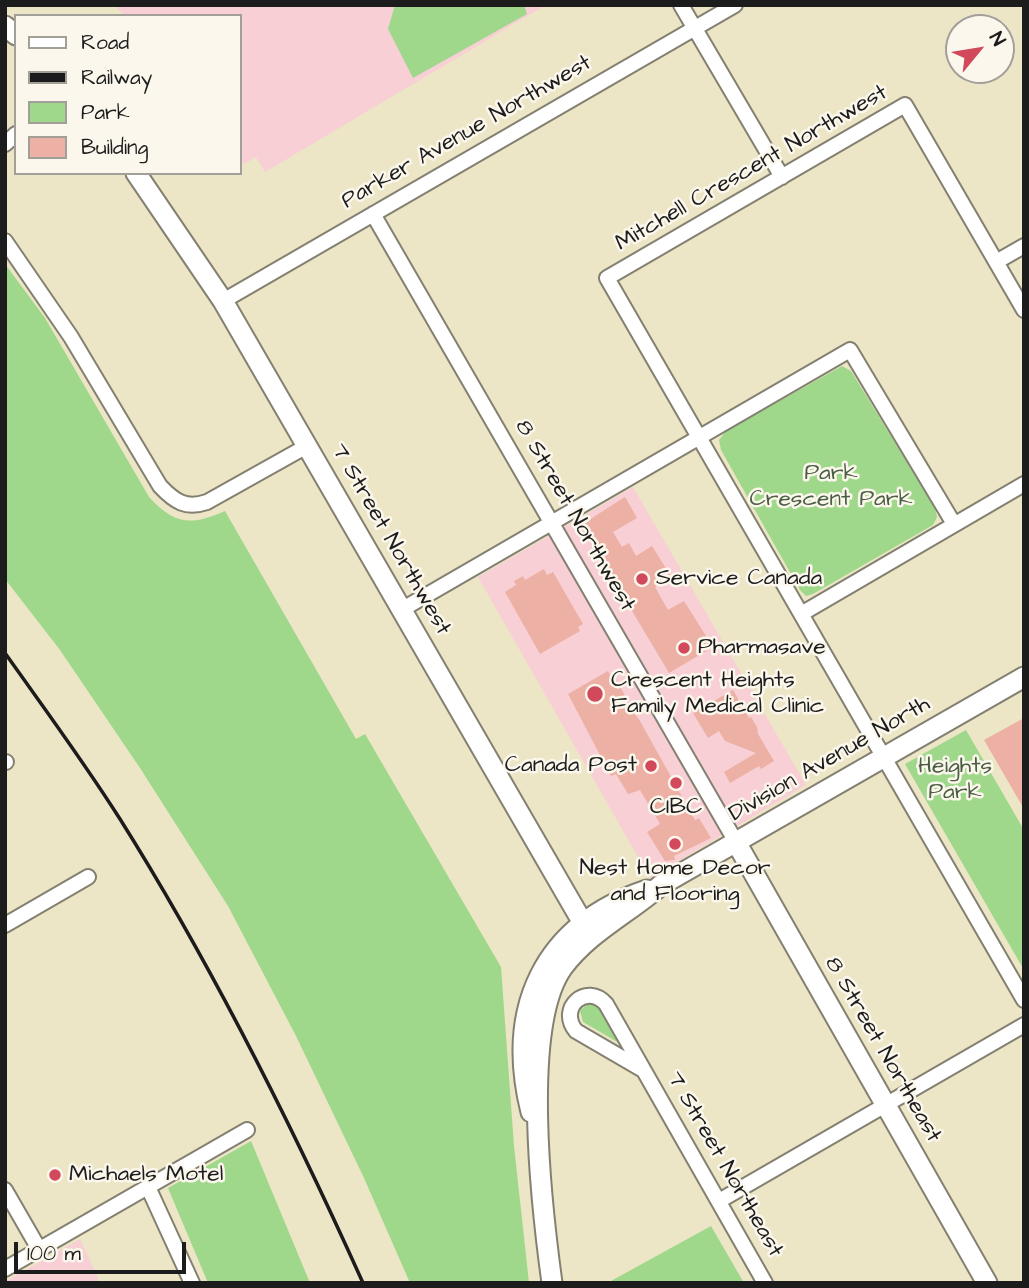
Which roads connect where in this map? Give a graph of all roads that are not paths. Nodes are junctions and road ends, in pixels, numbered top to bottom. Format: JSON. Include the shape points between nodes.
{"nodes":[{"id":1,"x":681,"y":5,"type":"edge"},
{"id":2,"x":735,"y":5,"type":"edge"},
{"id":3,"x":695,"y":29,"type":"junction"},
{"id":4,"x":137,"y":175,"type":"edge"},
{"id":5,"x":782,"y":177,"type":"junction"},
{"id":6,"x":373,"y":214,"type":"junction"},
{"id":7,"x":5,"y":241,"type":"edge"},
{"id":8,"x":1024,"y":246,"type":"edge"},
{"id":9,"x":996,"y":262,"type":"junction"},
{"id":10,"x":223,"y":301,"type":"junction"},
{"id":11,"x":1024,"y":310,"type":"edge"},
{"id":12,"x":699,"y":436,"type":"junction"},
{"id":13,"x":307,"y":446,"type":"junction"},
{"id":14,"x":1024,"y":484,"type":"edge"},
{"id":15,"x":551,"y":522,"type":"junction"},
{"id":16,"x":954,"y":524,"type":"junction"},
{"id":17,"x":401,"y":610,"type":"junction"},
{"id":18,"x":801,"y":614,"type":"junction"},
{"id":19,"x":1024,"y":677,"type":"edge"},
{"id":20,"x":884,"y":758,"type":"junction"},
{"id":21,"x":736,"y":842,"type":"junction"},
{"id":22,"x":88,"y":877,"type":"dead end"},
{"id":23,"x":5,"y":925,"type":"edge"},
{"id":24,"x":588,"y":930,"type":"junction"},
{"id":25,"x":1024,"y":1000,"type":"edge"},
{"id":26,"x":1024,"y":1026,"type":"edge"},
{"id":27,"x":643,"y":1070,"type":"junction"},
{"id":28,"x":885,"y":1105,"type":"junction"},
{"id":29,"x":247,"y":1130,"type":"dead end"},
{"id":30,"x":148,"y":1187,"type":"junction"},
{"id":31,"x":5,"y":1190,"type":"edge"},
{"id":32,"x":719,"y":1201,"type":"junction"},
{"id":33,"x":40,"y":1250,"type":"junction"},
{"id":34,"x":5,"y":1269,"type":"edge"},
{"id":35,"x":192,"y":1283,"type":"edge"},
{"id":36,"x":552,"y":1283,"type":"edge"},
{"id":37,"x":765,"y":1283,"type":"edge"},
{"id":38,"x":987,"y":1283,"type":"edge"}],
"edges":[{"from":1,"to":3,"type":"street"},
{"from":2,"to":3,"type":"street","name":"Parker Avenue Northwest"},
{"from":3,"to":5,"type":"street"},
{"from":3,"to":6,"type":"street","name":"Parker Avenue Northwest"},
{"from":4,"to":10,"type":"street","name":"7 Street Northwest"},
{"from":5,"to":9,"type":"street","name":"Mitchell Crescent Northwest","via":[[905,105]]},
{"from":5,"to":12,"type":"street","name":"Mitchell Crescent Northwest","via":[[607,278]]},
{"from":6,"to":10,"type":"street","name":"Parker Avenue Northwest"},
{"from":6,"to":15,"type":"street","name":"8 Street Northwest"},
{"from":7,"to":13,"type":"street","via":[[171,498],[183,505],[207,502]]},
{"from":8,"to":9,"type":"street"},
{"from":9,"to":11,"type":"street","name":"Mitchell Crescent Northwest"},
{"from":10,"to":13,"type":"street","name":"7 Street Northwest"},
{"from":12,"to":15,"type":"street"},
{"from":12,"to":16,"type":"street","via":[[850,350]]},
{"from":12,"to":18,"type":"street","name":"Mitchell Crescent Northwest"},
{"from":13,"to":17,"type":"street","name":"7 Street Northwest"},
{"from":14,"to":16,"type":"street"},
{"from":15,"to":17,"type":"street"},
{"from":15,"to":21,"type":"street","name":"8 Street Northwest"},
{"from":16,"to":18,"type":"street"},
{"from":17,"to":24,"type":"street","name":"7 Street Northwest"},
{"from":18,"to":20,"type":"street","name":"Mitchell Crescent Northwest"},
{"from":19,"to":20,"type":"street","name":"Division Avenue North"},
{"from":20,"to":21,"type":"street","name":"Division Avenue North"},
{"from":20,"to":25,"type":"street","name":"Mitchell Crescent Northwest"},
{"from":21,"to":24,"type":"street","name":"Division Avenue North","via":[[661,885],[627,897]]},
{"from":21,"to":28,"type":"street","name":"8 Street Northeast"},
{"from":22,"to":23,"type":"street"},
{"from":24,"to":36,"type":"street","name":"Division Avenue North","via":[[535,982],[523,1033],[523,1073],[539,1145]]},
{"from":26,"to":28,"type":"street"},
{"from":27,"to":27,"type":"street","name":"7 Street Northeast","via":[[602,999],[583,995],[573,1002],[569,1020],[576,1031]]},
{"from":27,"to":32,"type":"street","name":"7 Street Northeast"},
{"from":28,"to":32,"type":"street"},
{"from":28,"to":38,"type":"street","name":"8 Street Northeast"},
{"from":29,"to":30,"type":"street"},
{"from":30,"to":33,"type":"street"},
{"from":30,"to":35,"type":"street"},
{"from":31,"to":33,"type":"street"},
{"from":32,"to":37,"type":"street","name":"7 Street Northeast"},
{"from":33,"to":34,"type":"street"}]}
